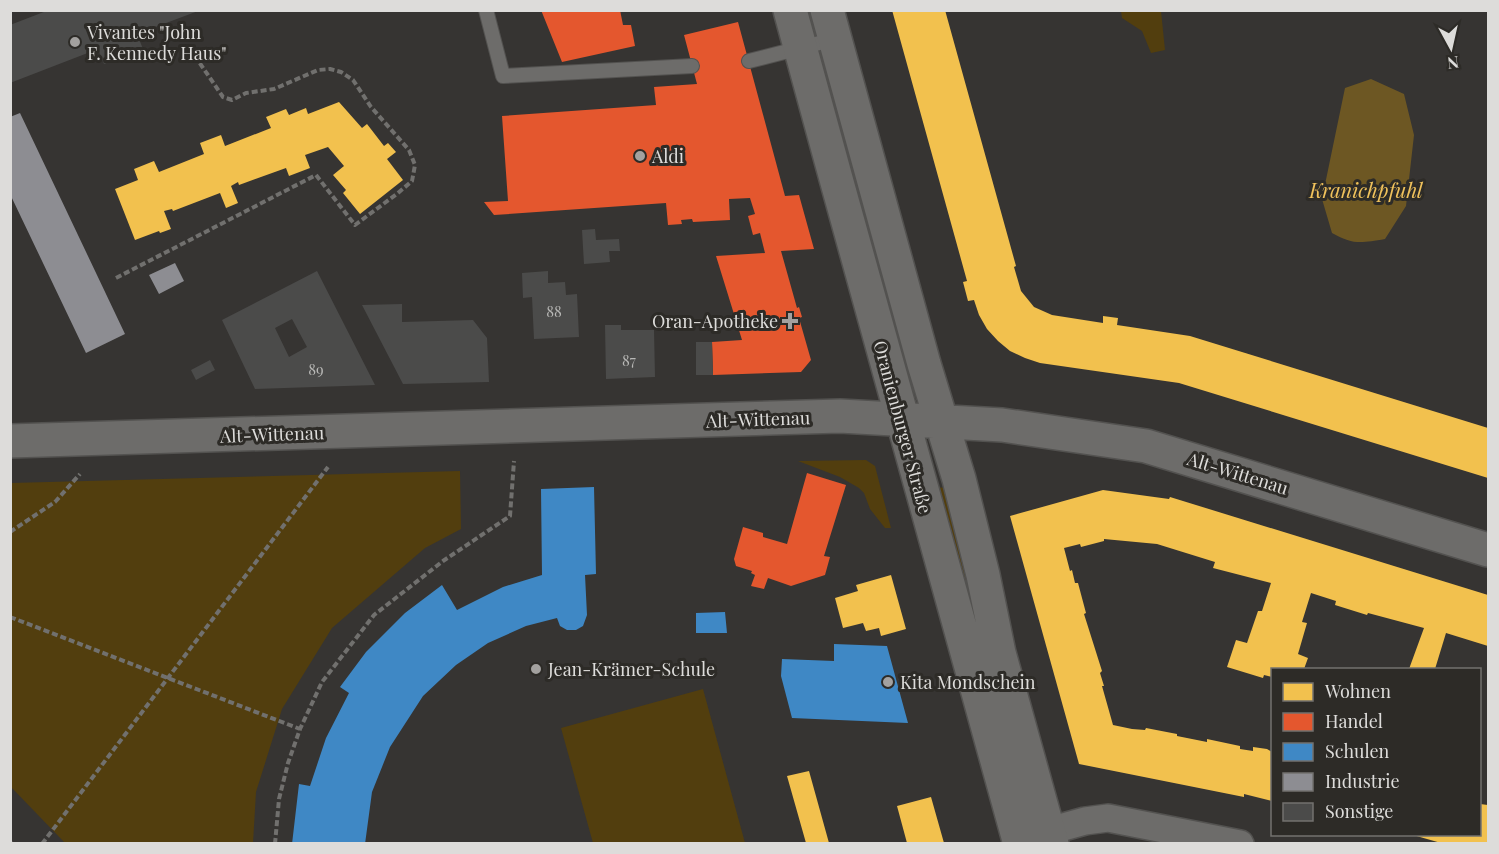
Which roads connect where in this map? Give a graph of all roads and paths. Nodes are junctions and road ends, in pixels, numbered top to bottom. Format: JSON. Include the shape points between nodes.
{"nodes":[{"id":1,"x":486,"y":10,"type":"edge"},
{"id":2,"x":790,"y":10,"type":"edge"},
{"id":3,"x":831,"y":25,"type":"edge"},
{"id":4,"x":800,"y":48,"type":"junction"},
{"id":5,"x":196,"y":59,"type":"dead end"},
{"id":6,"x":749,"y":61,"type":"dead end"},
{"id":7,"x":692,"y":66,"type":"dead end"},
{"id":8,"x":880,"y":268,"type":"junction"},
{"id":9,"x":116,"y":278,"type":"dead end"},
{"id":10,"x":901,"y":420,"type":"junction"},
{"id":11,"x":942,"y":422,"type":"junction"},
{"id":12,"x":10,"y":441,"type":"edge"},
{"id":13,"x":514,"y":461,"type":"dead end"},
{"id":14,"x":328,"y":467,"type":"dead end"},
{"id":15,"x":80,"y":474,"type":"dead end"},
{"id":16,"x":10,"y":532,"type":"edge"},
{"id":17,"x":1488,"y":550,"type":"edge"},
{"id":18,"x":10,"y":617,"type":"edge"},
{"id":19,"x":984,"y":658,"type":"junction"},
{"id":20,"x":168,"y":677,"type":"junction"},
{"id":21,"x":300,"y":729,"type":"junction"},
{"id":22,"x":1041,"y":839,"type":"edge"},
{"id":23,"x":42,"y":843,"type":"edge"},
{"id":24,"x":274,"y":843,"type":"edge"},
{"id":25,"x":1240,"y":843,"type":"edge"}],
"edges":[{"from":1,"to":7,"type":"lane","via":[[503,76]]},
{"from":2,"to":4,"type":"main road","name":"Oranienburger Straße"},
{"from":3,"to":4,"type":"lane"},
{"from":3,"to":8,"type":"main road","name":"Oranienburger Straße"},
{"from":4,"to":6,"type":"lane"},
{"from":4,"to":8,"type":"main road","name":"Oranienburger Straße"},
{"from":5,"to":9,"type":"path","via":[[223,97],[232,100],[246,93],[274,89],[318,70],[341,72],[353,80],[409,150],[416,165],[412,181],[355,225],[316,175]]},
{"from":8,"to":10,"type":"main road","name":"Oranienburger Straße"},
{"from":8,"to":11,"type":"main road","name":"Oranienburger Straße"},
{"from":10,"to":11,"type":"main road","name":"Alt-Wittenau"},
{"from":10,"to":12,"type":"main road","name":"Alt-Wittenau","via":[[840,416]]},
{"from":10,"to":19,"type":"main road","name":"Oranienburger Straße"},
{"from":11,"to":17,"type":"main road","name":"Alt-Wittenau","via":[[1002,425],[1146,446]]},
{"from":11,"to":19,"type":"main road","name":"Oranienburger Straße","via":[[971,525]]},
{"from":13,"to":21,"type":"path","via":[[510,516],[443,561],[374,615],[322,682]]},
{"from":14,"to":20,"type":"path"},
{"from":15,"to":16,"type":"path","via":[[55,502]]},
{"from":18,"to":20,"type":"path"},
{"from":19,"to":22,"type":"main road","name":"Oranienburger Straße"},
{"from":20,"to":21,"type":"path"},
{"from":20,"to":23,"type":"path"},
{"from":21,"to":24,"type":"path","via":[[279,798]]},
{"from":22,"to":25,"type":"street","via":[[1085,821],[1108,818]]}]}
